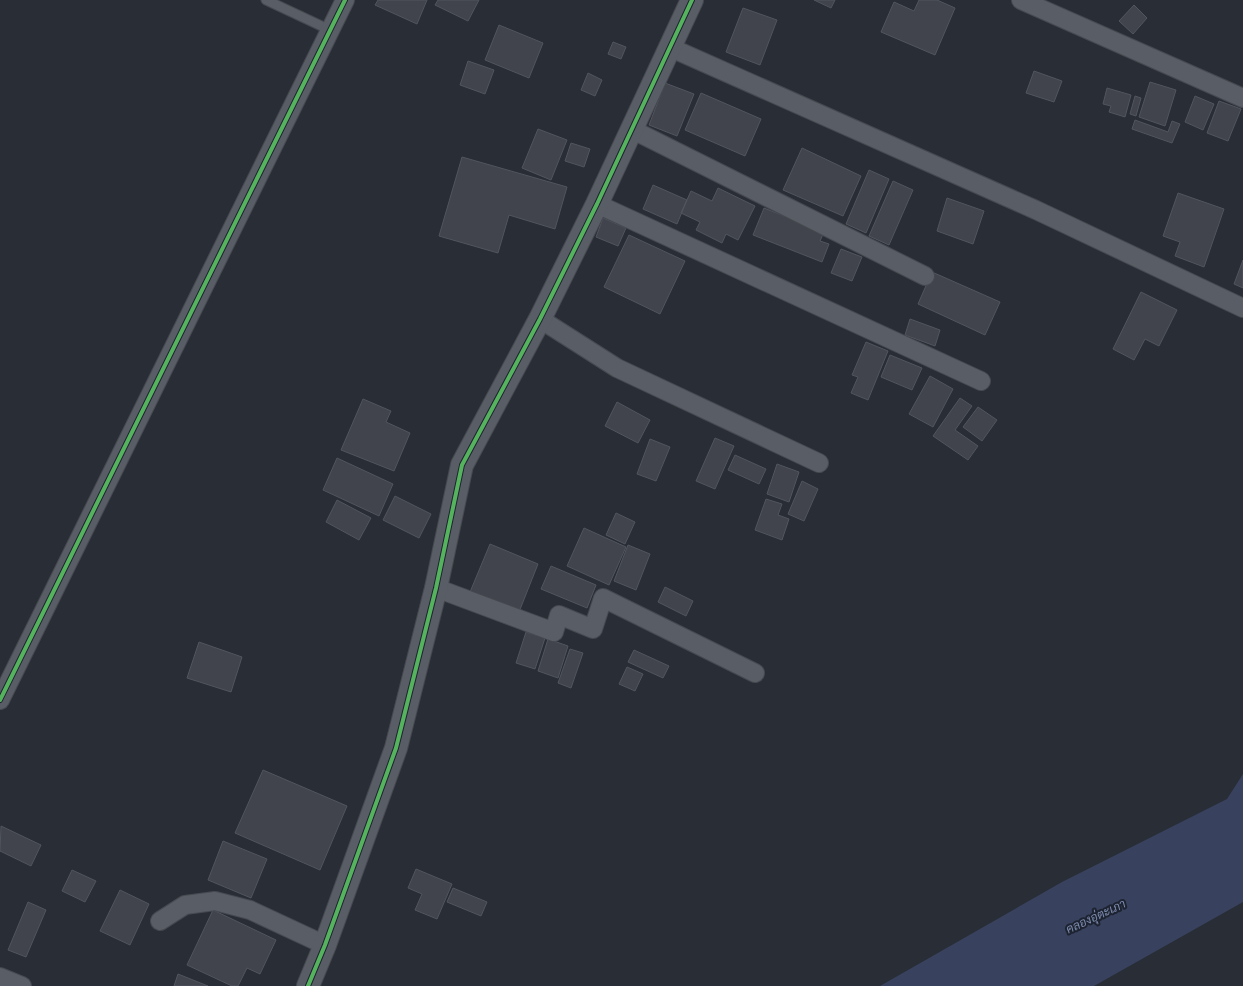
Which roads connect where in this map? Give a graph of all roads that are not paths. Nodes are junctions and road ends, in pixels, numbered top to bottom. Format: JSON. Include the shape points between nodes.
{"nodes":[{"id":1,"x":266,"y":0,"type":"edge"},
{"id":2,"x":344,"y":0,"type":"edge"},
{"id":3,"x":692,"y":0,"type":"edge"},
{"id":4,"x":1021,"y":0,"type":"edge"},
{"id":5,"x":330,"y":30,"type":"junction"},
{"id":6,"x":670,"y":47,"type":"junction"},
{"id":7,"x":1243,"y":98,"type":"edge"},
{"id":8,"x":631,"y":129,"type":"junction"},
{"id":9,"x":597,"y":204,"type":"junction"},
{"id":10,"x":925,"y":276,"type":"dead end"},
{"id":11,"x":1243,"y":308,"type":"edge"},
{"id":12,"x":540,"y":319,"type":"junction"},
{"id":13,"x":981,"y":381,"type":"dead end"},
{"id":14,"x":820,"y":463,"type":"dead end"},
{"id":15,"x":436,"y":588,"type":"junction"},
{"id":16,"x":755,"y":673,"type":"dead end"},
{"id":17,"x":0,"y":700,"type":"edge"},
{"id":18,"x":160,"y":921,"type":"dead end"},
{"id":19,"x":325,"y":944,"type":"junction"},
{"id":20,"x":0,"y":977,"type":"edge"},
{"id":21,"x":22,"y":986,"type":"edge"},
{"id":22,"x":308,"y":986,"type":"edge"}],
"edges":[{"from":1,"to":5,"type":"lane"},
{"from":2,"to":5,"type":"street"},
{"from":3,"to":6,"type":"street"},
{"from":4,"to":7,"type":"street"},
{"from":5,"to":17,"type":"street"},
{"from":6,"to":8,"type":"street"},
{"from":6,"to":11,"type":"street","via":[[1036,210]]},
{"from":8,"to":9,"type":"street"},
{"from":8,"to":10,"type":"street"},
{"from":9,"to":12,"type":"street"},
{"from":9,"to":13,"type":"street"},
{"from":12,"to":14,"type":"street","via":[[617,368]]},
{"from":12,"to":15,"type":"street","via":[[462,466]]},
{"from":15,"to":16,"type":"street","via":[[554,632],[559,615],[593,629],[603,598]]},
{"from":15,"to":19,"type":"street","via":[[396,748]]},
{"from":18,"to":19,"type":"street","via":[[186,905],[215,901],[250,910]]},
{"from":19,"to":22,"type":"street"},
{"from":20,"to":21,"type":"street"}]}
